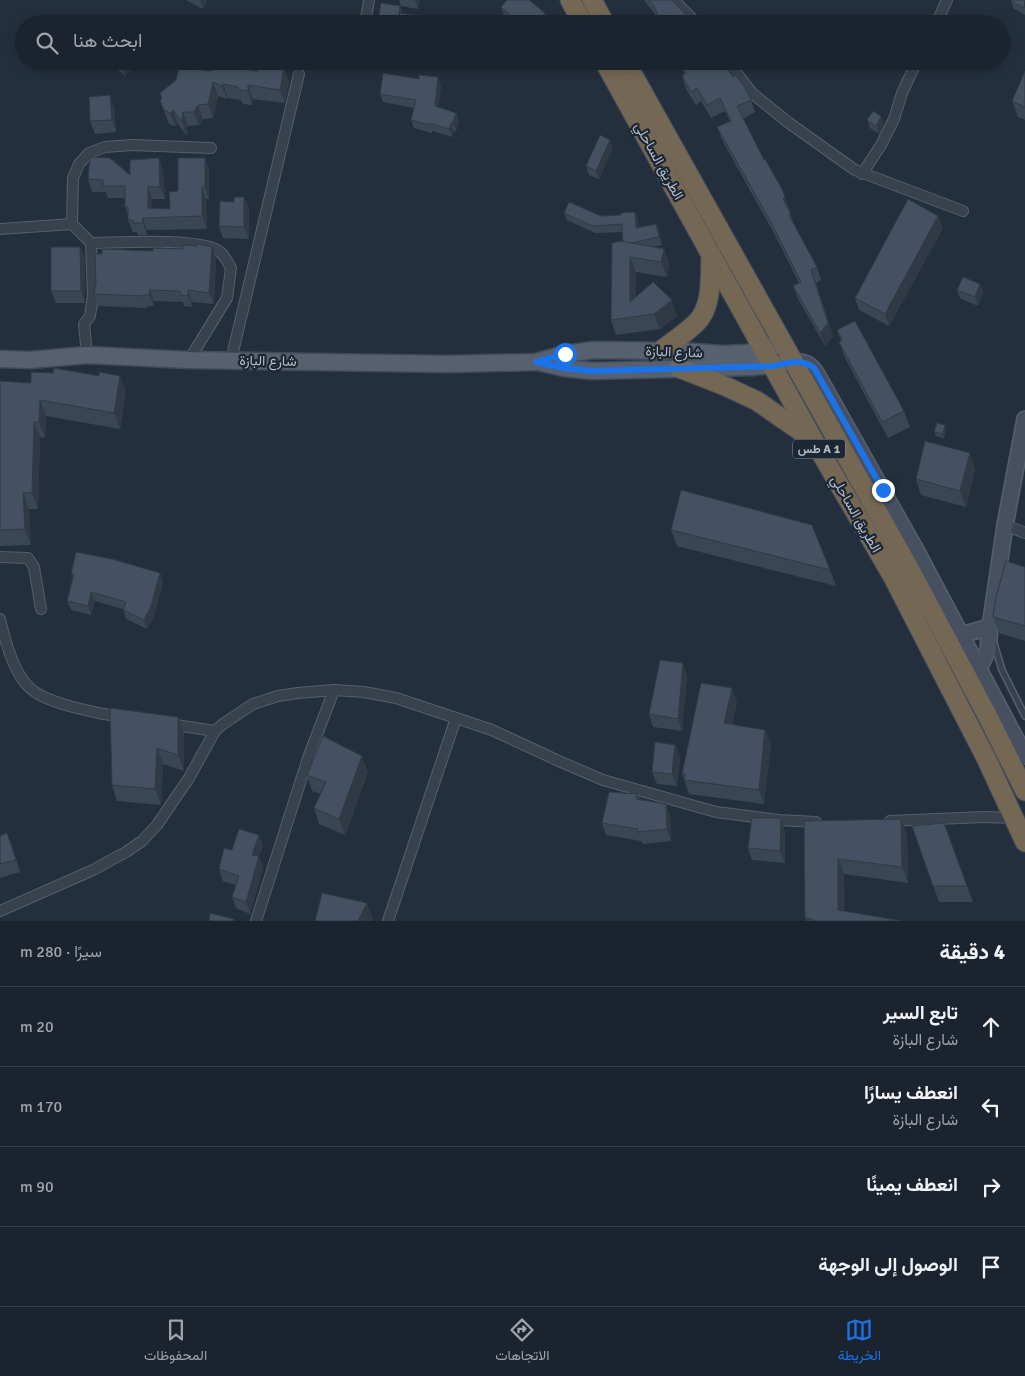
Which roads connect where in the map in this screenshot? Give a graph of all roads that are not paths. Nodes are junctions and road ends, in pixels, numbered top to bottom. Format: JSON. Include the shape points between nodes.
{"nodes":[{"id":1,"x":369,"y":0,"type":"edge"},
{"id":2,"x":570,"y":0,"type":"edge"},
{"id":3,"x":592,"y":0,"type":"edge"},
{"id":4,"x":674,"y":0,"type":"edge"},
{"id":5,"x":947,"y":0,"type":"edge"},
{"id":6,"x":366,"y":15,"type":"edge"},
{"id":7,"x":578,"y":15,"type":"edge"},
{"id":8,"x":600,"y":15,"type":"edge"},
{"id":9,"x":688,"y":15,"type":"edge"},
{"id":10,"x":940,"y":15,"type":"edge"},
{"id":11,"x":609,"y":70,"type":"edge"},
{"id":12,"x":631,"y":70,"type":"edge"},
{"id":13,"x":733,"y":70,"type":"edge"},
{"id":14,"x":913,"y":70,"type":"edge"},
{"id":15,"x":299,"y":74,"type":"dead end"},
{"id":16,"x":211,"y":148,"type":"dead end"},
{"id":17,"x":862,"y":174,"type":"junction"},
{"id":18,"x":963,"y":211,"type":"dead end"},
{"id":19,"x":72,"y":224,"type":"junction"},
{"id":20,"x":0,"y":229,"type":"edge"},
{"id":21,"x":91,"y":243,"type":"junction"},
{"id":22,"x":711,"y":253,"type":"junction"},
{"id":23,"x":783,"y":344,"type":"junction"},
{"id":24,"x":662,"y":350,"type":"junction"},
{"id":25,"x":764,"y":350,"type":"junction"},
{"id":26,"x":87,"y":356,"type":"junction"},
{"id":27,"x":0,"y":359,"type":"edge"},
{"id":28,"x":188,"y":360,"type":"junction"},
{"id":29,"x":231,"y":360,"type":"junction"},
{"id":30,"x":536,"y":362,"type":"junction"},
{"id":31,"x":793,"y":362,"type":"junction"},
{"id":32,"x":773,"y":366,"type":"junction"},
{"id":33,"x":679,"y":368,"type":"junction"},
{"id":34,"x":1025,"y":419,"type":"edge"},
{"id":35,"x":814,"y":441,"type":"junction"},
{"id":36,"x":1005,"y":525,"type":"junction"},
{"id":37,"x":1025,"y":533,"type":"edge"},
{"id":38,"x":0,"y":557,"type":"edge"},
{"id":39,"x":41,"y":609,"type":"dead end"},
{"id":40,"x":0,"y":619,"type":"edge"},
{"id":41,"x":990,"y":627,"type":"junction"},
{"id":42,"x":961,"y":634,"type":"junction"},
{"id":43,"x":979,"y":669,"type":"junction"},
{"id":44,"x":334,"y":690,"type":"junction"},
{"id":45,"x":1025,"y":716,"type":"edge"},
{"id":46,"x":456,"y":718,"type":"junction"},
{"id":47,"x":136,"y":719,"type":"edge"},
{"id":48,"x":155,"y":722,"type":"edge"},
{"id":49,"x":215,"y":731,"type":"junction"},
{"id":50,"x":1025,"y":756,"type":"edge"},
{"id":51,"x":1025,"y":791,"type":"edge"},
{"id":52,"x":1014,"y":818,"type":"junction"},
{"id":53,"x":881,"y":821,"type":"edge"},
{"id":54,"x":824,"y":822,"type":"edge"},
{"id":55,"x":1025,"y":842,"type":"edge"},
{"id":56,"x":0,"y":911,"type":"edge"},
{"id":57,"x":256,"y":921,"type":"edge"},
{"id":58,"x":388,"y":921,"type":"edge"}],
"edges":[{"from":1,"to":6,"type":"street"},
{"from":2,"to":7,"type":"highway"},
{"from":3,"to":8,"type":"highway"},
{"from":4,"to":9,"type":"street"},
{"from":5,"to":10,"type":"street"},
{"from":11,"to":22,"type":"highway","name":"الطريق الساحلي","number":"طس A 1"},
{"from":12,"to":23,"type":"highway","name":"الطريق الساحلي","number":"طس A 1"},
{"from":13,"to":17,"type":"street","via":[[753,94]]},
{"from":14,"to":17,"type":"street","via":[[881,145]]},
{"from":15,"to":29,"type":"street"},
{"from":16,"to":19,"type":"street","via":[[132,145],[105,147],[89,153],[78,164],[73,178]]},
{"from":17,"to":18,"type":"street"},
{"from":19,"to":20,"type":"street"},
{"from":19,"to":21,"type":"street"},
{"from":21,"to":26,"type":"street","via":[[93,296],[90,316],[84,324]]},
{"from":21,"to":28,"type":"street","via":[[190,243],[208,245],[220,252],[231,268],[227,298]]},
{"from":22,"to":24,"type":"highway","via":[[708,300],[704,312],[698,322]]},
{"from":22,"to":25,"type":"highway","name":"الطريق الساحلي","number":"طس A 1"},
{"from":23,"to":25,"type":"main road","name":"شارع البازة"},
{"from":23,"to":31,"type":"highway","name":"الطريق الساحلي","number":"طس A 1"},
{"from":24,"to":25,"type":"main road","name":"شارع البازة","via":[[722,354]]},
{"from":24,"to":30,"type":"main road","name":"شارع البازة","via":[[594,350]]},
{"from":25,"to":32,"type":"highway","name":"الطريق الساحلي","number":"طس A 1"},
{"from":26,"to":27,"type":"main road","name":"شارع البازة"},
{"from":26,"to":28,"type":"main road","name":"شارع البازة"},
{"from":28,"to":29,"type":"main road","name":"شارع البازة"},
{"from":29,"to":30,"type":"main road","name":"شارع البازة","via":[[448,364]]},
{"from":30,"to":33,"type":"main road","name":"شارع البازة","via":[[592,371]]},
{"from":31,"to":32,"type":"main road","name":"شارع البازة"},
{"from":31,"to":42,"type":"street","via":[[808,363],[814,368]]},
{"from":31,"to":51,"type":"highway","name":"الطريق الساحلي","number":"طس A 1","via":[[910,570]]},
{"from":32,"to":33,"type":"main road","name":"شارع البازة"},
{"from":32,"to":35,"type":"highway","name":"الطريق الساحلي","number":"طس A 1"},
{"from":33,"to":35,"type":"highway","via":[[757,400]]},
{"from":34,"to":36,"type":"street"},
{"from":35,"to":52,"type":"highway","name":"الطريق الساحلي","number":"طس A 1","via":[[893,578]]},
{"from":36,"to":37,"type":"street"},
{"from":36,"to":41,"type":"street"},
{"from":38,"to":39,"type":"street","via":[[28,558],[32,562]]},
{"from":40,"to":47,"type":"street","via":[[10,654],[30,689],[43,698]]},
{"from":41,"to":42,"type":"street"},
{"from":41,"to":43,"type":"street","via":[[988,650]]},
{"from":41,"to":45,"type":"lane","via":[[1002,670]]},
{"from":42,"to":43,"type":"street"},
{"from":43,"to":50,"type":"street"},
{"from":44,"to":46,"type":"street","via":[[396,698]]},
{"from":44,"to":49,"type":"street","via":[[278,696],[253,704]]},
{"from":44,"to":57,"type":"street","via":[[308,758]]},
{"from":46,"to":54,"type":"street","via":[[492,730],[603,780],[716,812]]},
{"from":46,"to":58,"type":"street"},
{"from":48,"to":49,"type":"street"},
{"from":49,"to":56,"type":"street","via":[[189,778],[142,841],[93,870]]},
{"from":52,"to":53,"type":"street"},
{"from":52,"to":55,"type":"highway","name":"الطريق الساحلي","number":"طس A 1"}]}
